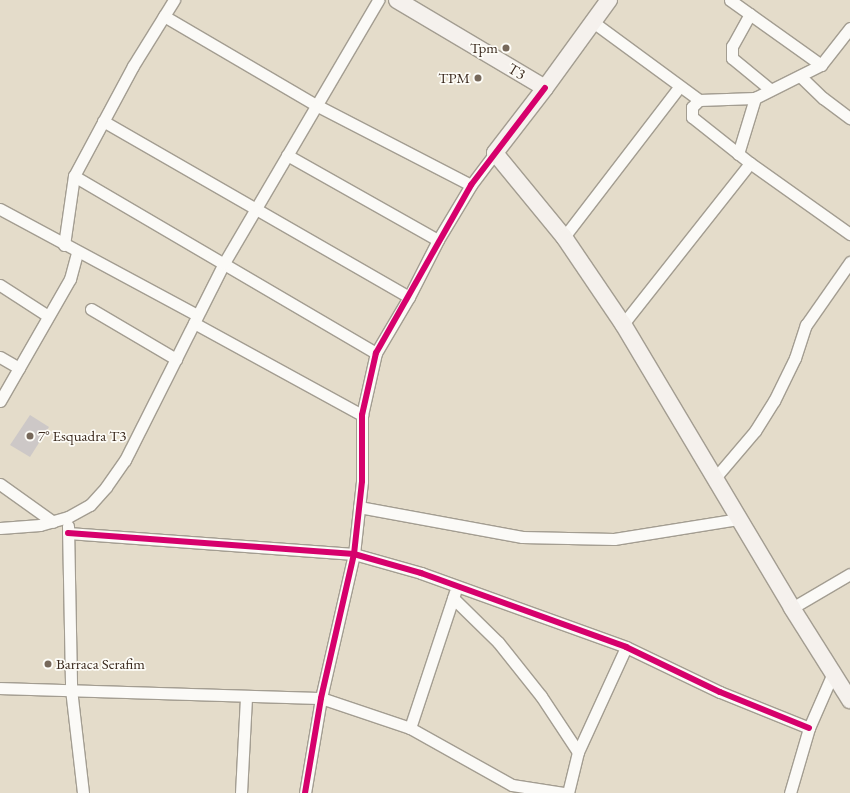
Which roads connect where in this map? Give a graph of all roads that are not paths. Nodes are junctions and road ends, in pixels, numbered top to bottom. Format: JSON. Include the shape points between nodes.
{"nodes":[{"id":1,"x":174,"y":0,"type":"edge"},
{"id":2,"x":378,"y":0,"type":"edge"},
{"id":3,"x":396,"y":0,"type":"edge"},
{"id":4,"x":609,"y":0,"type":"edge"},
{"id":5,"x":735,"y":1,"type":"edge"},
{"id":6,"x":750,"y":14,"type":"junction"},
{"id":7,"x":164,"y":16,"type":"junction"},
{"id":8,"x":593,"y":22,"type":"junction"},
{"id":9,"x":850,"y":28,"type":"edge"},
{"id":10,"x":821,"y":66,"type":"junction"},
{"id":11,"x":800,"y":76,"type":"junction"},
{"id":12,"x":678,"y":87,"type":"junction"},
{"id":13,"x":545,"y":88,"type":"junction"},
{"id":14,"x":771,"y":90,"type":"junction"},
{"id":15,"x":755,"y":98,"type":"junction"},
{"id":16,"x":699,"y":100,"type":"junction"},
{"id":17,"x":316,"y":105,"type":"junction"},
{"id":18,"x":850,"y":118,"type":"edge"},
{"id":19,"x":103,"y":121,"type":"junction"},
{"id":20,"x":495,"y":153,"type":"junction"},
{"id":21,"x":738,"y":154,"type":"junction"},
{"id":22,"x":287,"y":155,"type":"junction"},
{"id":23,"x":750,"y":164,"type":"junction"},
{"id":24,"x":74,"y":176,"type":"junction"},
{"id":25,"x":472,"y":184,"type":"junction"},
{"id":26,"x":256,"y":208,"type":"junction"},
{"id":27,"x":0,"y":209,"type":"edge"},
{"id":28,"x":850,"y":234,"type":"edge"},
{"id":29,"x":564,"y":236,"type":"junction"},
{"id":30,"x":438,"y":240,"type":"junction"},
{"id":31,"x":64,"y":245,"type":"junction"},
{"id":32,"x":77,"y":252,"type":"junction"},
{"id":33,"x":850,"y":262,"type":"edge"},
{"id":34,"x":224,"y":263,"type":"junction"},
{"id":35,"x":0,"y":285,"type":"edge"},
{"id":36,"x":409,"y":297,"type":"junction"},
{"id":37,"x":91,"y":309,"type":"dead end"},
{"id":38,"x":48,"y":316,"type":"junction"},
{"id":39,"x":196,"y":319,"type":"junction"},
{"id":40,"x":623,"y":324,"type":"junction"},
{"id":41,"x":376,"y":353,"type":"junction"},
{"id":42,"x":0,"y":357,"type":"edge"},
{"id":43,"x":176,"y":359,"type":"junction"},
{"id":44,"x":19,"y":368,"type":"junction"},
{"id":45,"x":0,"y":401,"type":"edge"},
{"id":46,"x":362,"y":416,"type":"junction"},
{"id":47,"x":715,"y":478,"type":"junction"},
{"id":48,"x":0,"y":484,"type":"edge"},
{"id":49,"x":359,"y":507,"type":"junction"},
{"id":50,"x":68,"y":518,"type":"junction"},
{"id":51,"x":739,"y":519,"type":"junction"},
{"id":52,"x":53,"y":522,"type":"junction"},
{"id":53,"x":0,"y":528,"type":"edge"},
{"id":54,"x":68,"y":533,"type":"junction"},
{"id":55,"x":354,"y":554,"type":"junction"},
{"id":56,"x":850,"y":574,"type":"edge"},
{"id":57,"x":457,"y":586,"type":"junction"},
{"id":58,"x":453,"y":598,"type":"junction"},
{"id":59,"x":792,"y":608,"type":"junction"},
{"id":60,"x":626,"y":647,"type":"junction"},
{"id":61,"x":833,"y":673,"type":"junction"},
{"id":62,"x":0,"y":688,"type":"edge"},
{"id":63,"x":71,"y":689,"type":"junction"},
{"id":64,"x":246,"y":696,"type":"junction"},
{"id":65,"x":849,"y":696,"type":"edge"},
{"id":66,"x":321,"y":698,"type":"junction"},
{"id":67,"x":410,"y":728,"type":"junction"},
{"id":68,"x":808,"y":728,"type":"junction"},
{"id":69,"x":578,"y":752,"type":"junction"},
{"id":70,"x":514,"y":789,"type":"edge"},
{"id":71,"x":82,"y":793,"type":"edge"},
{"id":72,"x":241,"y":793,"type":"edge"},
{"id":73,"x":305,"y":793,"type":"edge"},
{"id":74,"x":563,"y":793,"type":"edge"},
{"id":75,"x":568,"y":793,"type":"edge"},
{"id":76,"x":790,"y":793,"type":"edge"}],
"edges":[{"from":1,"to":7,"type":"street"},
{"from":2,"to":17,"type":"street"},
{"from":3,"to":13,"type":"street","name":"T3"},
{"from":4,"to":8,"type":"street"},
{"from":5,"to":6,"type":"street"},
{"from":6,"to":10,"type":"street"},
{"from":6,"to":14,"type":"street","via":[[732,46],[732,58]]},
{"from":7,"to":17,"type":"street"},
{"from":7,"to":19,"type":"street"},
{"from":8,"to":12,"type":"street"},
{"from":8,"to":13,"type":"street"},
{"from":9,"to":10,"type":"street"},
{"from":10,"to":11,"type":"street"},
{"from":11,"to":14,"type":"street"},
{"from":11,"to":18,"type":"street","via":[[823,98]]},
{"from":12,"to":16,"type":"street"},
{"from":12,"to":29,"type":"street"},
{"from":13,"to":20,"type":"street"},
{"from":14,"to":15,"type":"street"},
{"from":15,"to":16,"type":"street"},
{"from":15,"to":21,"type":"street"},
{"from":16,"to":21,"type":"street","via":[[692,107],[692,117]]},
{"from":17,"to":22,"type":"street"},
{"from":17,"to":25,"type":"street"},
{"from":19,"to":24,"type":"street"},
{"from":19,"to":26,"type":"street"},
{"from":20,"to":25,"type":"street"},
{"from":20,"to":29,"type":"street"},
{"from":21,"to":23,"type":"street"},
{"from":22,"to":26,"type":"street"},
{"from":22,"to":30,"type":"street"},
{"from":23,"to":28,"type":"street"},
{"from":23,"to":40,"type":"street"},
{"from":24,"to":31,"type":"street"},
{"from":24,"to":34,"type":"street"},
{"from":25,"to":30,"type":"street"},
{"from":26,"to":34,"type":"street"},
{"from":26,"to":36,"type":"street"},
{"from":27,"to":31,"type":"street"},
{"from":29,"to":40,"type":"street"},
{"from":30,"to":36,"type":"street"},
{"from":31,"to":32,"type":"street"},
{"from":32,"to":38,"type":"street","via":[[70,279]]},
{"from":32,"to":39,"type":"street"},
{"from":33,"to":47,"type":"street","via":[[806,325],[795,358],[755,431]]},
{"from":34,"to":39,"type":"street"},
{"from":34,"to":41,"type":"street"},
{"from":35,"to":38,"type":"street"},
{"from":36,"to":41,"type":"street"},
{"from":37,"to":43,"type":"street"},
{"from":38,"to":44,"type":"street"},
{"from":39,"to":43,"type":"street"},
{"from":39,"to":46,"type":"street"},
{"from":40,"to":47,"type":"street"},
{"from":41,"to":46,"type":"street"},
{"from":42,"to":44,"type":"street"},
{"from":43,"to":50,"type":"street","via":[[125,460],[90,505]]},
{"from":44,"to":45,"type":"street"},
{"from":46,"to":49,"type":"street","via":[[362,481]]},
{"from":47,"to":51,"type":"street"},
{"from":48,"to":52,"type":"street"},
{"from":49,"to":51,"type":"street","via":[[429,522],[522,536],[614,539]]},
{"from":49,"to":55,"type":"street"},
{"from":50,"to":52,"type":"street"},
{"from":50,"to":54,"type":"street"},
{"from":51,"to":59,"type":"street"},
{"from":52,"to":53,"type":"street"},
{"from":54,"to":55,"type":"street"},
{"from":54,"to":63,"type":"street"},
{"from":55,"to":57,"type":"street"},
{"from":55,"to":66,"type":"street"},
{"from":56,"to":59,"type":"street"},
{"from":57,"to":58,"type":"street"},
{"from":57,"to":60,"type":"street"},
{"from":58,"to":67,"type":"street"},
{"from":58,"to":69,"type":"street","via":[[502,648],[541,696]]},
{"from":59,"to":61,"type":"street"},
{"from":60,"to":68,"type":"street","via":[[720,692]]},
{"from":60,"to":69,"type":"street"},
{"from":61,"to":65,"type":"street"},
{"from":61,"to":68,"type":"street"},
{"from":62,"to":63,"type":"street"},
{"from":63,"to":64,"type":"street"},
{"from":63,"to":71,"type":"street"},
{"from":64,"to":66,"type":"street"},
{"from":64,"to":72,"type":"street"},
{"from":66,"to":67,"type":"street"},
{"from":66,"to":73,"type":"street"},
{"from":67,"to":70,"type":"street"},
{"from":68,"to":76,"type":"street"},
{"from":69,"to":75,"type":"street"},
{"from":70,"to":74,"type":"street"}]}
